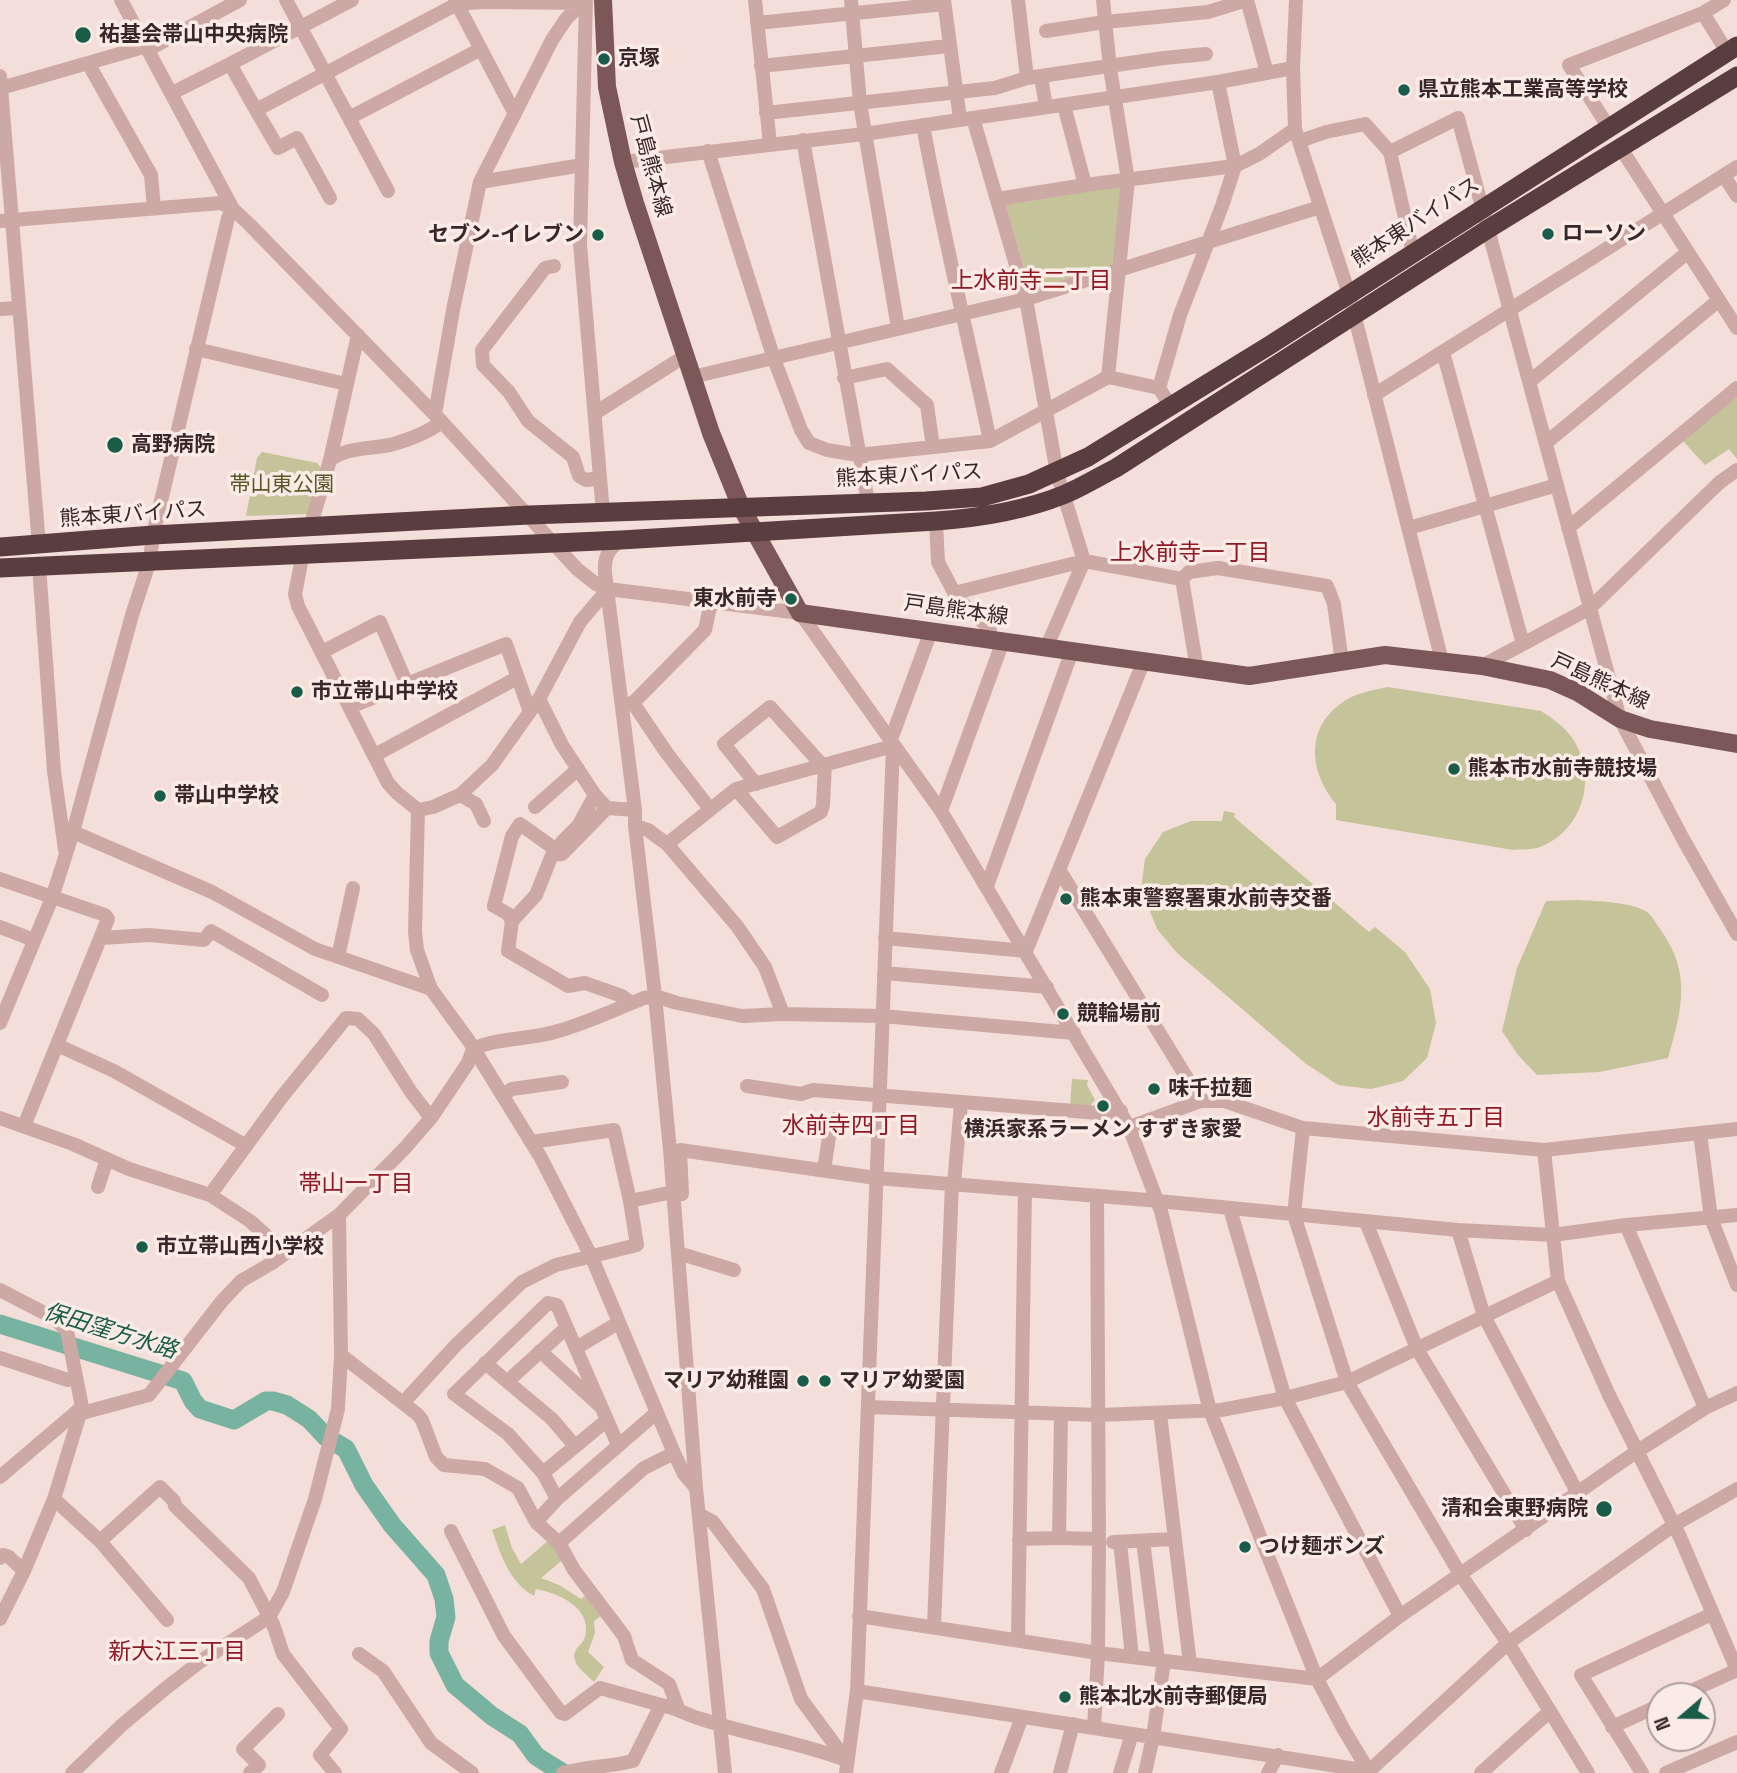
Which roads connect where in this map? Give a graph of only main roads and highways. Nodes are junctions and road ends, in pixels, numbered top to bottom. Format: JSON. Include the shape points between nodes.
{"nodes":[{"id":1,"x":603,"y":0,"type":"edge"},
{"id":2,"x":1732,"y":49,"type":"edge"},
{"id":3,"x":1737,"y":76,"type":"edge"},
{"id":4,"x":741,"y":507,"type":"junction"},
{"id":5,"x":753,"y":531,"type":"junction"},
{"id":6,"x":0,"y":547,"type":"edge"},
{"id":7,"x":0,"y":568,"type":"edge"},
{"id":8,"x":1737,"y":744,"type":"edge"}],
"edges":[{"from":1,"to":4,"type":"main road","name":"戸島熊本線","via":[[607,87],[622,162],[711,433]]},
{"from":2,"to":4,"type":"highway","name":"熊本東バイパス","via":[[1133,432],[1057,473],[982,497]]},
{"from":3,"to":5,"type":"highway","name":"熊本東バイパス","via":[[1488,229],[1116,468],[1063,495],[975,518]]},
{"from":4,"to":5,"type":"main road","name":"戸島熊本線"},
{"from":4,"to":6,"type":"highway","name":"熊本東バイパス","via":[[153,535]]},
{"from":5,"to":7,"type":"highway","name":"熊本東バイパス"},
{"from":5,"to":8,"type":"main road","name":"戸島熊本線","via":[[800,613],[1249,676],[1385,655],[1482,666],[1550,680],[1620,719],[1650,729]]}]}
